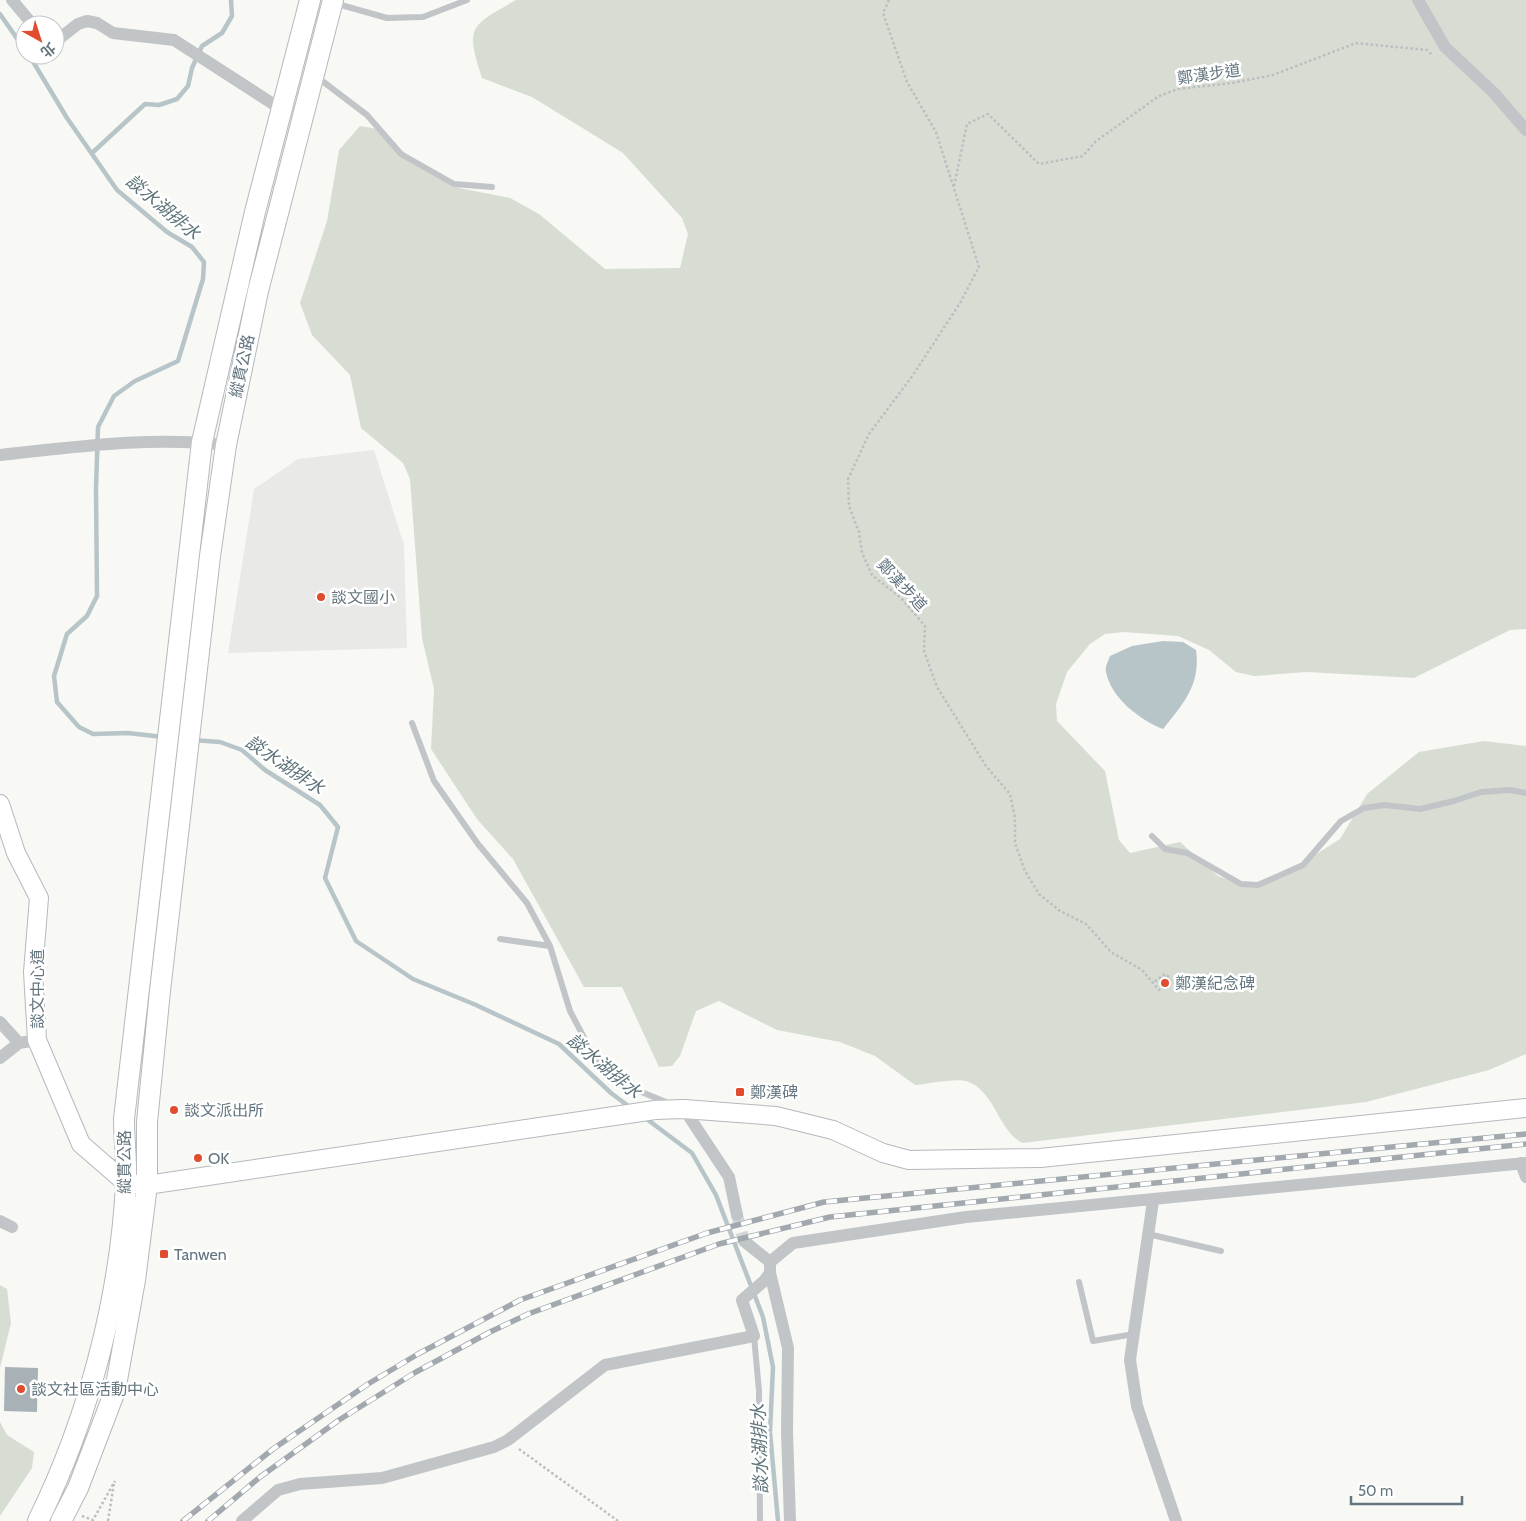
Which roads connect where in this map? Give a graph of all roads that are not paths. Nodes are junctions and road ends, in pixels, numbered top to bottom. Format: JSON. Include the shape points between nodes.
{"nodes":[{"id":1,"x":12,"y":0,"type":"edge"},
{"id":2,"x":310,"y":0,"type":"edge"},
{"id":3,"x":467,"y":0,"type":"edge"},
{"id":4,"x":1418,"y":0,"type":"edge"},
{"id":5,"x":333,"y":1,"type":"edge"},
{"id":6,"x":25,"y":15,"type":"edge"},
{"id":7,"x":65,"y":34,"type":"edge"},
{"id":8,"x":314,"y":75,"type":"junction"},
{"id":9,"x":281,"y":109,"type":"junction"},
{"id":10,"x":304,"y":113,"type":"junction"},
{"id":11,"x":1526,"y":130,"type":"edge"},
{"id":12,"x":492,"y":187,"type":"dead end"},
{"id":13,"x":202,"y":442,"type":"junction"},
{"id":14,"x":226,"y":444,"type":"junction"},
{"id":15,"x":0,"y":455,"type":"edge"},
{"id":16,"x":189,"y":556,"type":"junction"},
{"id":17,"x":210,"y":556,"type":"junction"},
{"id":18,"x":412,"y":723,"type":"dead end"},
{"id":19,"x":1526,"y":793,"type":"edge"},
{"id":20,"x":0,"y":804,"type":"edge"},
{"id":21,"x":1152,"y":836,"type":"dead end"},
{"id":22,"x":6,"y":841,"type":"edge"},
{"id":23,"x":500,"y":939,"type":"dead end"},
{"id":24,"x":550,"y":946,"type":"junction"},
{"id":25,"x":0,"y":1022,"type":"edge"},
{"id":26,"x":37,"y":1040,"type":"junction"},
{"id":27,"x":19,"y":1043,"type":"junction"},
{"id":28,"x":0,"y":1058,"type":"edge"},
{"id":29,"x":1526,"y":1108,"type":"edge"},
{"id":30,"x":684,"y":1109,"type":"junction"},
{"id":31,"x":1524,"y":1163,"type":"edge"},
{"id":32,"x":1526,"y":1177,"type":"edge"},
{"id":33,"x":126,"y":1183,"type":"junction"},
{"id":34,"x":147,"y":1185,"type":"junction"},
{"id":35,"x":1153,"y":1201,"type":"junction"},
{"id":36,"x":737,"y":1214,"type":"tunnel mouth"},
{"id":37,"x":1148,"y":1234,"type":"junction"},
{"id":38,"x":744,"y":1241,"type":"tunnel mouth"},
{"id":39,"x":1220,"y":1251,"type":"dead end"},
{"id":40,"x":768,"y":1272,"type":"junction"},
{"id":41,"x":1079,"y":1282,"type":"dead end"},
{"id":42,"x":1134,"y":1334,"type":"junction"},
{"id":43,"x":754,"y":1336,"type":"junction"},
{"id":44,"x":64,"y":1516,"type":"edge"},
{"id":45,"x":38,"y":1521,"type":"edge"},
{"id":46,"x":242,"y":1521,"type":"edge"},
{"id":47,"x":760,"y":1521,"type":"edge"},
{"id":48,"x":790,"y":1521,"type":"edge"},
{"id":49,"x":1176,"y":1521,"type":"edge"}],
"edges":[{"from":1,"to":6,"type":"street"},
{"from":2,"to":9,"type":"main road","name":"縱貫公路"},
{"from":3,"to":5,"type":"lane","via":[[423,16],[387,18]]},
{"from":4,"to":11,"type":"street","via":[[1445,47],[1494,93]]},
{"from":5,"to":8,"type":"main road","name":"縱貫公路"},
{"from":7,"to":9,"type":"street","via":[[87,21],[113,33],[174,40]]},
{"from":8,"to":10,"type":"main road","name":"縱貫公路"},
{"from":8,"to":12,"type":"lane","via":[[367,115],[401,154],[454,184]]},
{"from":9,"to":10,"type":"street"},
{"from":9,"to":13,"type":"main road","name":"縱貫公路"},
{"from":10,"to":14,"type":"main road","name":"縱貫公路","via":[[258,291]]},
{"from":13,"to":14,"type":"street"},
{"from":13,"to":15,"type":"street","via":[[137,441]]},
{"from":13,"to":16,"type":"main road","name":"縱貫公路"},
{"from":14,"to":17,"type":"main road","name":"縱貫公路"},
{"from":16,"to":17,"type":"main road"},
{"from":16,"to":33,"type":"main road","name":"縱貫公路","via":[[124,1119]]},
{"from":17,"to":34,"type":"main road","name":"縱貫公路","via":[[147,1122]]},
{"from":18,"to":24,"type":"lane","via":[[434,781],[478,844],[527,903]]},
{"from":19,"to":21,"type":"lane","via":[[1510,790],[1481,792],[1420,809],[1385,805],[1364,808],[1341,821],[1303,865],[1258,885],[1241,884],[1187,853],[1165,849]]},
{"from":20,"to":22,"type":"street","name":"談文中心道"},
{"from":22,"to":26,"type":"street","name":"談文中心道","via":[[39,898],[34,972]]},
{"from":23,"to":24,"type":"lane"},
{"from":24,"to":30,"type":"lane","via":[[570,1010],[599,1066],[629,1087]]},
{"from":25,"to":27,"type":"street"},
{"from":26,"to":27,"type":"street"},
{"from":26,"to":33,"type":"street","name":"談文中心道","via":[[81,1144]]},
{"from":27,"to":28,"type":"street"},
{"from":29,"to":30,"type":"street","via":[[1040,1158],[909,1160],[883,1153],[833,1130],[776,1116]]},
{"from":30,"to":34,"type":"street","via":[[605,1116]]},
{"from":30,"to":36,"type":"street","via":[[729,1178]]},
{"from":31,"to":32,"type":"street"},
{"from":31,"to":35,"type":"street"},
{"from":33,"to":34,"type":"street"},
{"from":33,"to":45,"type":"main road","name":"縱貫公路","via":[[116,1274],[92,1381],[60,1476]]},
{"from":34,"to":44,"type":"main road","name":"縱貫公路","via":[[135,1280],[115,1391]]},
{"from":35,"to":37,"type":"street"},
{"from":35,"to":40,"type":"street","via":[[966,1217],[792,1243]]},
{"from":37,"to":39,"type":"lane"},
{"from":37,"to":42,"type":"street"},
{"from":38,"to":40,"type":"street"},
{"from":40,"to":43,"type":"street","via":[[742,1300]]},
{"from":40,"to":48,"type":"street","via":[[788,1348]]},
{"from":41,"to":42,"type":"lane","via":[[1093,1341]]},
{"from":42,"to":49,"type":"street","via":[[1130,1360],[1137,1406]]},
{"from":43,"to":46,"type":"street","via":[[605,1365],[508,1440],[494,1447],[382,1478],[300,1484],[278,1490]]},
{"from":43,"to":47,"type":"lane","via":[[759,1391]]}]}
